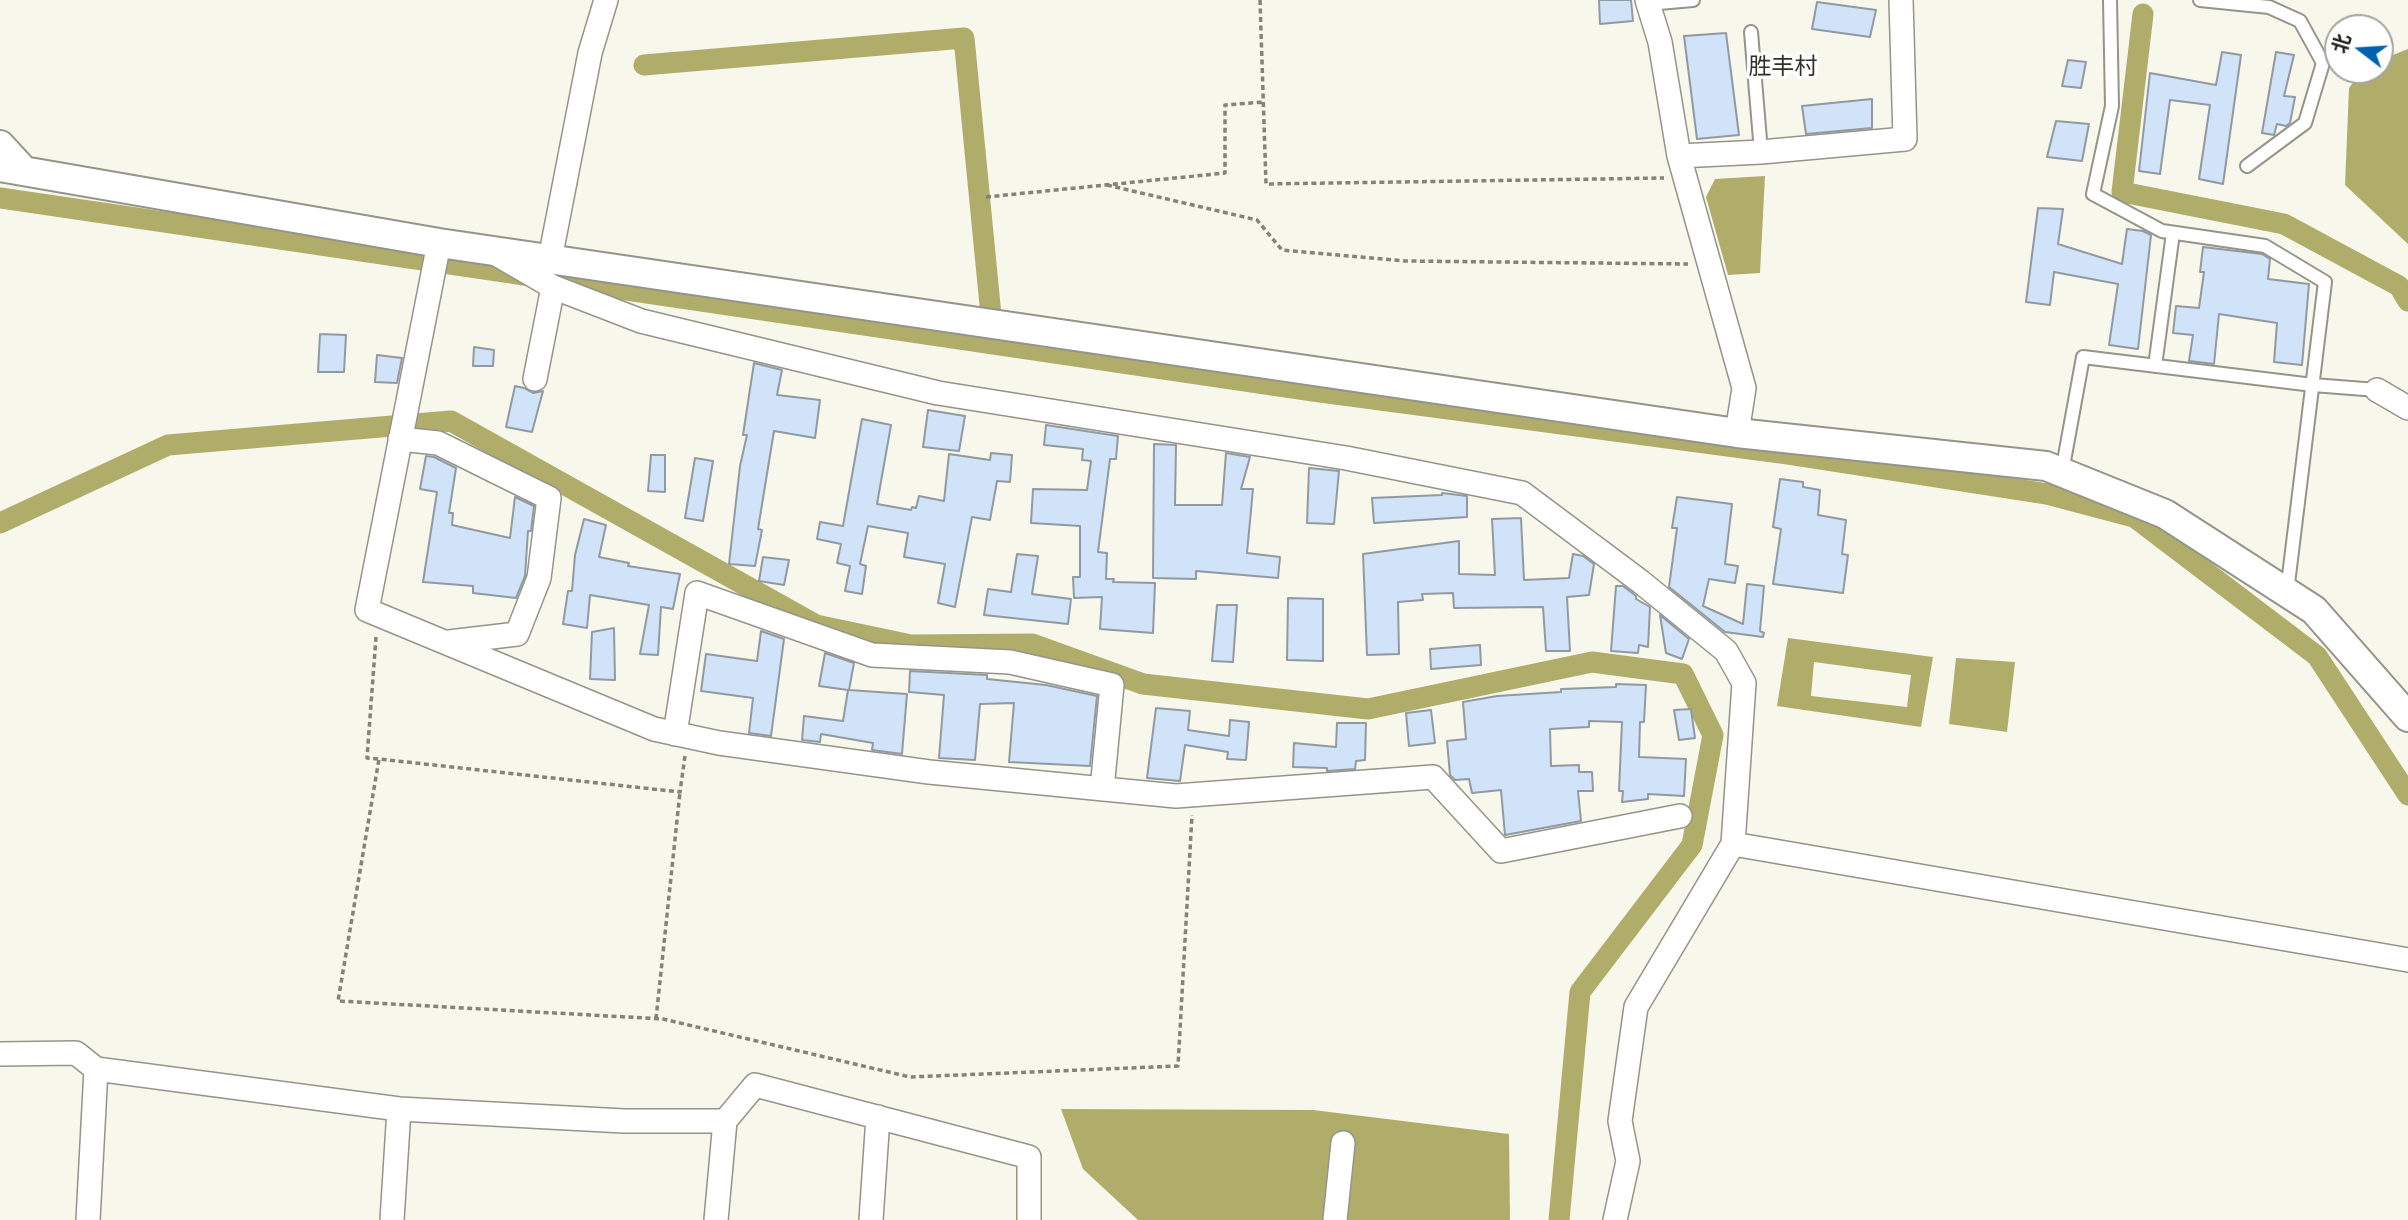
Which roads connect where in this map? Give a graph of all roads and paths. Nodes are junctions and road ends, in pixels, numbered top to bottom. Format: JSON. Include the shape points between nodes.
{"nodes":[{"id":1,"x":606,"y":0,"type":"edge"},
{"id":2,"x":1260,"y":0,"type":"edge"},
{"id":3,"x":1692,"y":0,"type":"edge"},
{"id":4,"x":1901,"y":0,"type":"edge"},
{"id":5,"x":2110,"y":0,"type":"edge"},
{"id":6,"x":2200,"y":0,"type":"edge"},
{"id":7,"x":1647,"y":2,"type":"edge"},
{"id":8,"x":1751,"y":32,"type":"dead end"},
{"id":9,"x":1264,"y":102,"type":"junction"},
{"id":10,"x":0,"y":145,"type":"edge"},
{"id":11,"x":1761,"y":152,"type":"junction"},
{"id":12,"x":1679,"y":156,"type":"junction"},
{"id":13,"x":2247,"y":166,"type":"dead end"},
{"id":14,"x":12,"y":169,"type":"edge"},
{"id":15,"x":1686,"y":178,"type":"junction"},
{"id":16,"x":1107,"y":185,"type":"junction"},
{"id":17,"x":986,"y":197,"type":"dead end"},
{"id":18,"x":2173,"y":233,"type":"junction"},
{"id":19,"x":439,"y":243,"type":"junction"},
{"id":20,"x":490,"y":250,"type":"junction"},
{"id":21,"x":550,"y":259,"type":"junction"},
{"id":22,"x":1710,"y":265,"type":"junction"},
{"id":23,"x":552,"y":287,"type":"junction"},
{"id":24,"x":2155,"y":366,"type":"junction"},
{"id":25,"x":535,"y":379,"type":"dead end"},
{"id":26,"x":2312,"y":385,"type":"junction"},
{"id":27,"x":2377,"y":390,"type":"joint"},
{"id":28,"x":2408,"y":408,"type":"edge"},
{"id":29,"x":1737,"y":433,"type":"junction"},
{"id":30,"x":400,"y":439,"type":"junction"},
{"id":31,"x":2062,"y":473,"type":"junction"},
{"id":32,"x":2287,"y":592,"type":"junction"},
{"id":33,"x":377,"y":614,"type":"junction"},
{"id":34,"x":445,"y":643,"type":"junction"},
{"id":35,"x":2408,"y":717,"type":"edge"},
{"id":36,"x":681,"y":735,"type":"junction"},
{"id":37,"x":379,"y":759,"type":"junction"},
{"id":38,"x":1102,"y":789,"type":"junction"},
{"id":39,"x":680,"y":792,"type":"junction"},
{"id":40,"x":1193,"y":795,"type":"junction"},
{"id":41,"x":1680,"y":816,"type":"dead end"},
{"id":42,"x":1732,"y":844,"type":"junction"},
{"id":43,"x":2408,"y":960,"type":"edge"},
{"id":44,"x":656,"y":1019,"type":"junction"},
{"id":45,"x":0,"y":1054,"type":"edge"},
{"id":46,"x":96,"y":1069,"type":"junction"},
{"id":47,"x":399,"y":1109,"type":"junction"},
{"id":48,"x":878,"y":1117,"type":"junction"},
{"id":49,"x":725,"y":1121,"type":"junction"},
{"id":50,"x":1343,"y":1143,"type":"dead end"},
{"id":51,"x":88,"y":1220,"type":"edge"},
{"id":52,"x":392,"y":1220,"type":"edge"},
{"id":53,"x":716,"y":1220,"type":"edge"},
{"id":54,"x":871,"y":1220,"type":"edge"},
{"id":55,"x":1029,"y":1220,"type":"edge"},
{"id":56,"x":1335,"y":1220,"type":"edge"},
{"id":57,"x":1615,"y":1220,"type":"edge"}],
"edges":[{"from":1,"to":21,"type":"street","via":[[590,53]]},
{"from":2,"to":9,"type":"path"},
{"from":3,"to":7,"type":"lane"},
{"from":4,"to":11,"type":"street","via":[[1905,139]]},
{"from":5,"to":18,"type":"lane","via":[[2112,106],[2093,194]]},
{"from":6,"to":13,"type":"lane","via":[[2269,7],[2300,21],[2323,63],[2305,123]]},
{"from":7,"to":12,"type":"street","via":[[1661,42]]},
{"from":8,"to":11,"type":"lane"},
{"from":9,"to":15,"type":"path","via":[[1266,184]]},
{"from":9,"to":16,"type":"path","via":[[1225,105],[1225,173]]},
{"from":10,"to":14,"type":"street"},
{"from":11,"to":12,"type":"street"},
{"from":12,"to":15,"type":"street"},
{"from":14,"to":19,"type":"street"},
{"from":15,"to":22,"type":"street"},
{"from":16,"to":17,"type":"path"},
{"from":16,"to":22,"type":"path","via":[[1257,220],[1282,250],[1405,261]]},
{"from":18,"to":24,"type":"lane"},
{"from":18,"to":26,"type":"lane","via":[[2265,246],[2325,282]]},
{"from":19,"to":20,"type":"street"},
{"from":19,"to":30,"type":"street"},
{"from":20,"to":21,"type":"street"},
{"from":20,"to":23,"type":"street"},
{"from":21,"to":29,"type":"street"},
{"from":22,"to":29,"type":"street","via":[[1744,388]]},
{"from":23,"to":25,"type":"street"},
{"from":23,"to":42,"type":"street","via":[[641,321],[938,393],[1346,458],[1522,493],[1726,650],[1744,683]]},
{"from":24,"to":26,"type":"lane"},
{"from":24,"to":31,"type":"lane","via":[[2083,357]]},
{"from":26,"to":27,"type":"lane"},
{"from":26,"to":32,"type":"lane"},
{"from":27,"to":28,"type":"street"},
{"from":29,"to":31,"type":"street","via":[[2046,466]]},
{"from":30,"to":33,"type":"street","via":[[366,610]]},
{"from":30,"to":34,"type":"street","via":[[438,443],[549,498],[539,578],[517,634]]},
{"from":31,"to":32,"type":"street","via":[[2165,514]]},
{"from":32,"to":35,"type":"street","via":[[2314,610]]},
{"from":33,"to":34,"type":"street"},
{"from":33,"to":37,"type":"path","via":[[367,758]]},
{"from":34,"to":36,"type":"street","via":[[654,729]]},
{"from":36,"to":38,"type":"street","via":[[929,772]]},
{"from":36,"to":38,"type":"street","via":[[697,593],[872,655],[1010,662],[1112,685]]},
{"from":36,"to":39,"type":"path"},
{"from":37,"to":39,"type":"path"},
{"from":37,"to":44,"type":"path","via":[[338,1001]]},
{"from":38,"to":40,"type":"street"},
{"from":39,"to":44,"type":"path"},
{"from":40,"to":41,"type":"street","via":[[1433,777],[1501,851]]},
{"from":40,"to":44,"type":"path","via":[[1178,1066],[910,1076]]},
{"from":42,"to":43,"type":"street"},
{"from":42,"to":57,"type":"street","via":[[1636,1007],[1620,1121],[1628,1161]]},
{"from":45,"to":46,"type":"street","via":[[76,1053]]},
{"from":46,"to":47,"type":"street"},
{"from":46,"to":51,"type":"street"},
{"from":47,"to":49,"type":"street","via":[[624,1121]]},
{"from":47,"to":52,"type":"street"},
{"from":48,"to":49,"type":"street","via":[[755,1085]]},
{"from":48,"to":54,"type":"street"},
{"from":48,"to":55,"type":"street","via":[[1029,1157]]},
{"from":49,"to":53,"type":"street"},
{"from":50,"to":56,"type":"street"}]}
